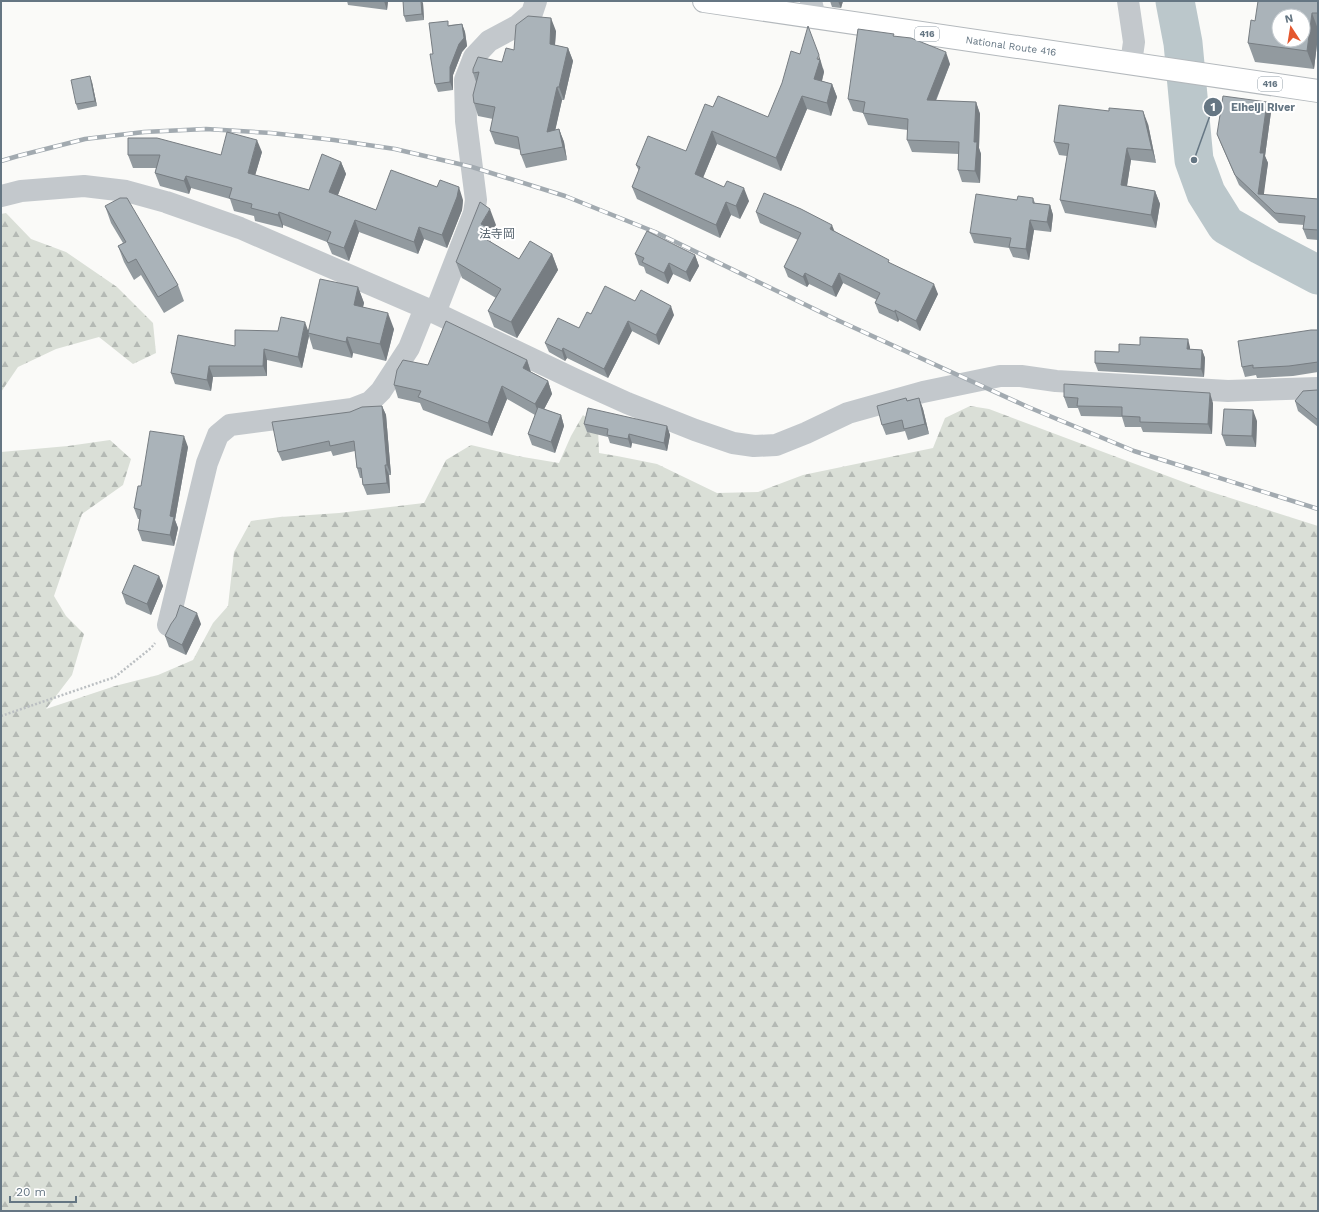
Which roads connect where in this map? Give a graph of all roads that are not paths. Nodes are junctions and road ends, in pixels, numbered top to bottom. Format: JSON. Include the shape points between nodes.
{"nodes":[{"id":1,"x":536,"y":1,"type":"edge"},
{"id":2,"x":704,"y":1,"type":"edge"},
{"id":3,"x":1128,"y":1,"type":"edge"},
{"id":4,"x":813,"y":9,"type":"edge"},
{"id":5,"x":1141,"y":65,"type":"junction"},
{"id":6,"x":1318,"y":91,"type":"edge"},
{"id":7,"x":1,"y":196,"type":"edge"},
{"id":8,"x":430,"y":310,"type":"junction"},
{"id":9,"x":1318,"y":388,"type":"edge"},
{"id":10,"x":168,"y":624,"type":"road end"}],
"edges":[{"from":1,"to":8,"type":"street","via":[[532,14],[517,26],[489,41],[474,57],[465,80],[466,121],[476,200],[474,213]]},
{"from":2,"to":4,"type":"highway","name":"National Route 416","number":"416"},
{"from":3,"to":5,"type":"street","via":[[1134,42]]},
{"from":4,"to":5,"type":"highway","name":"National Route 416","number":"416"},
{"from":5,"to":6,"type":"highway","name":"National Route 416","number":"416"},
{"from":7,"to":8,"type":"street","via":[[21,191],[84,186],[126,191],[240,228]]},
{"from":8,"to":9,"type":"street","via":[[627,403],[732,443],[754,446],[776,445],[848,413],[923,392],[1000,376],[1228,391]]},
{"from":8,"to":10,"type":"street","via":[[409,348],[370,402],[352,410],[230,425],[218,435],[207,463]]}]}
